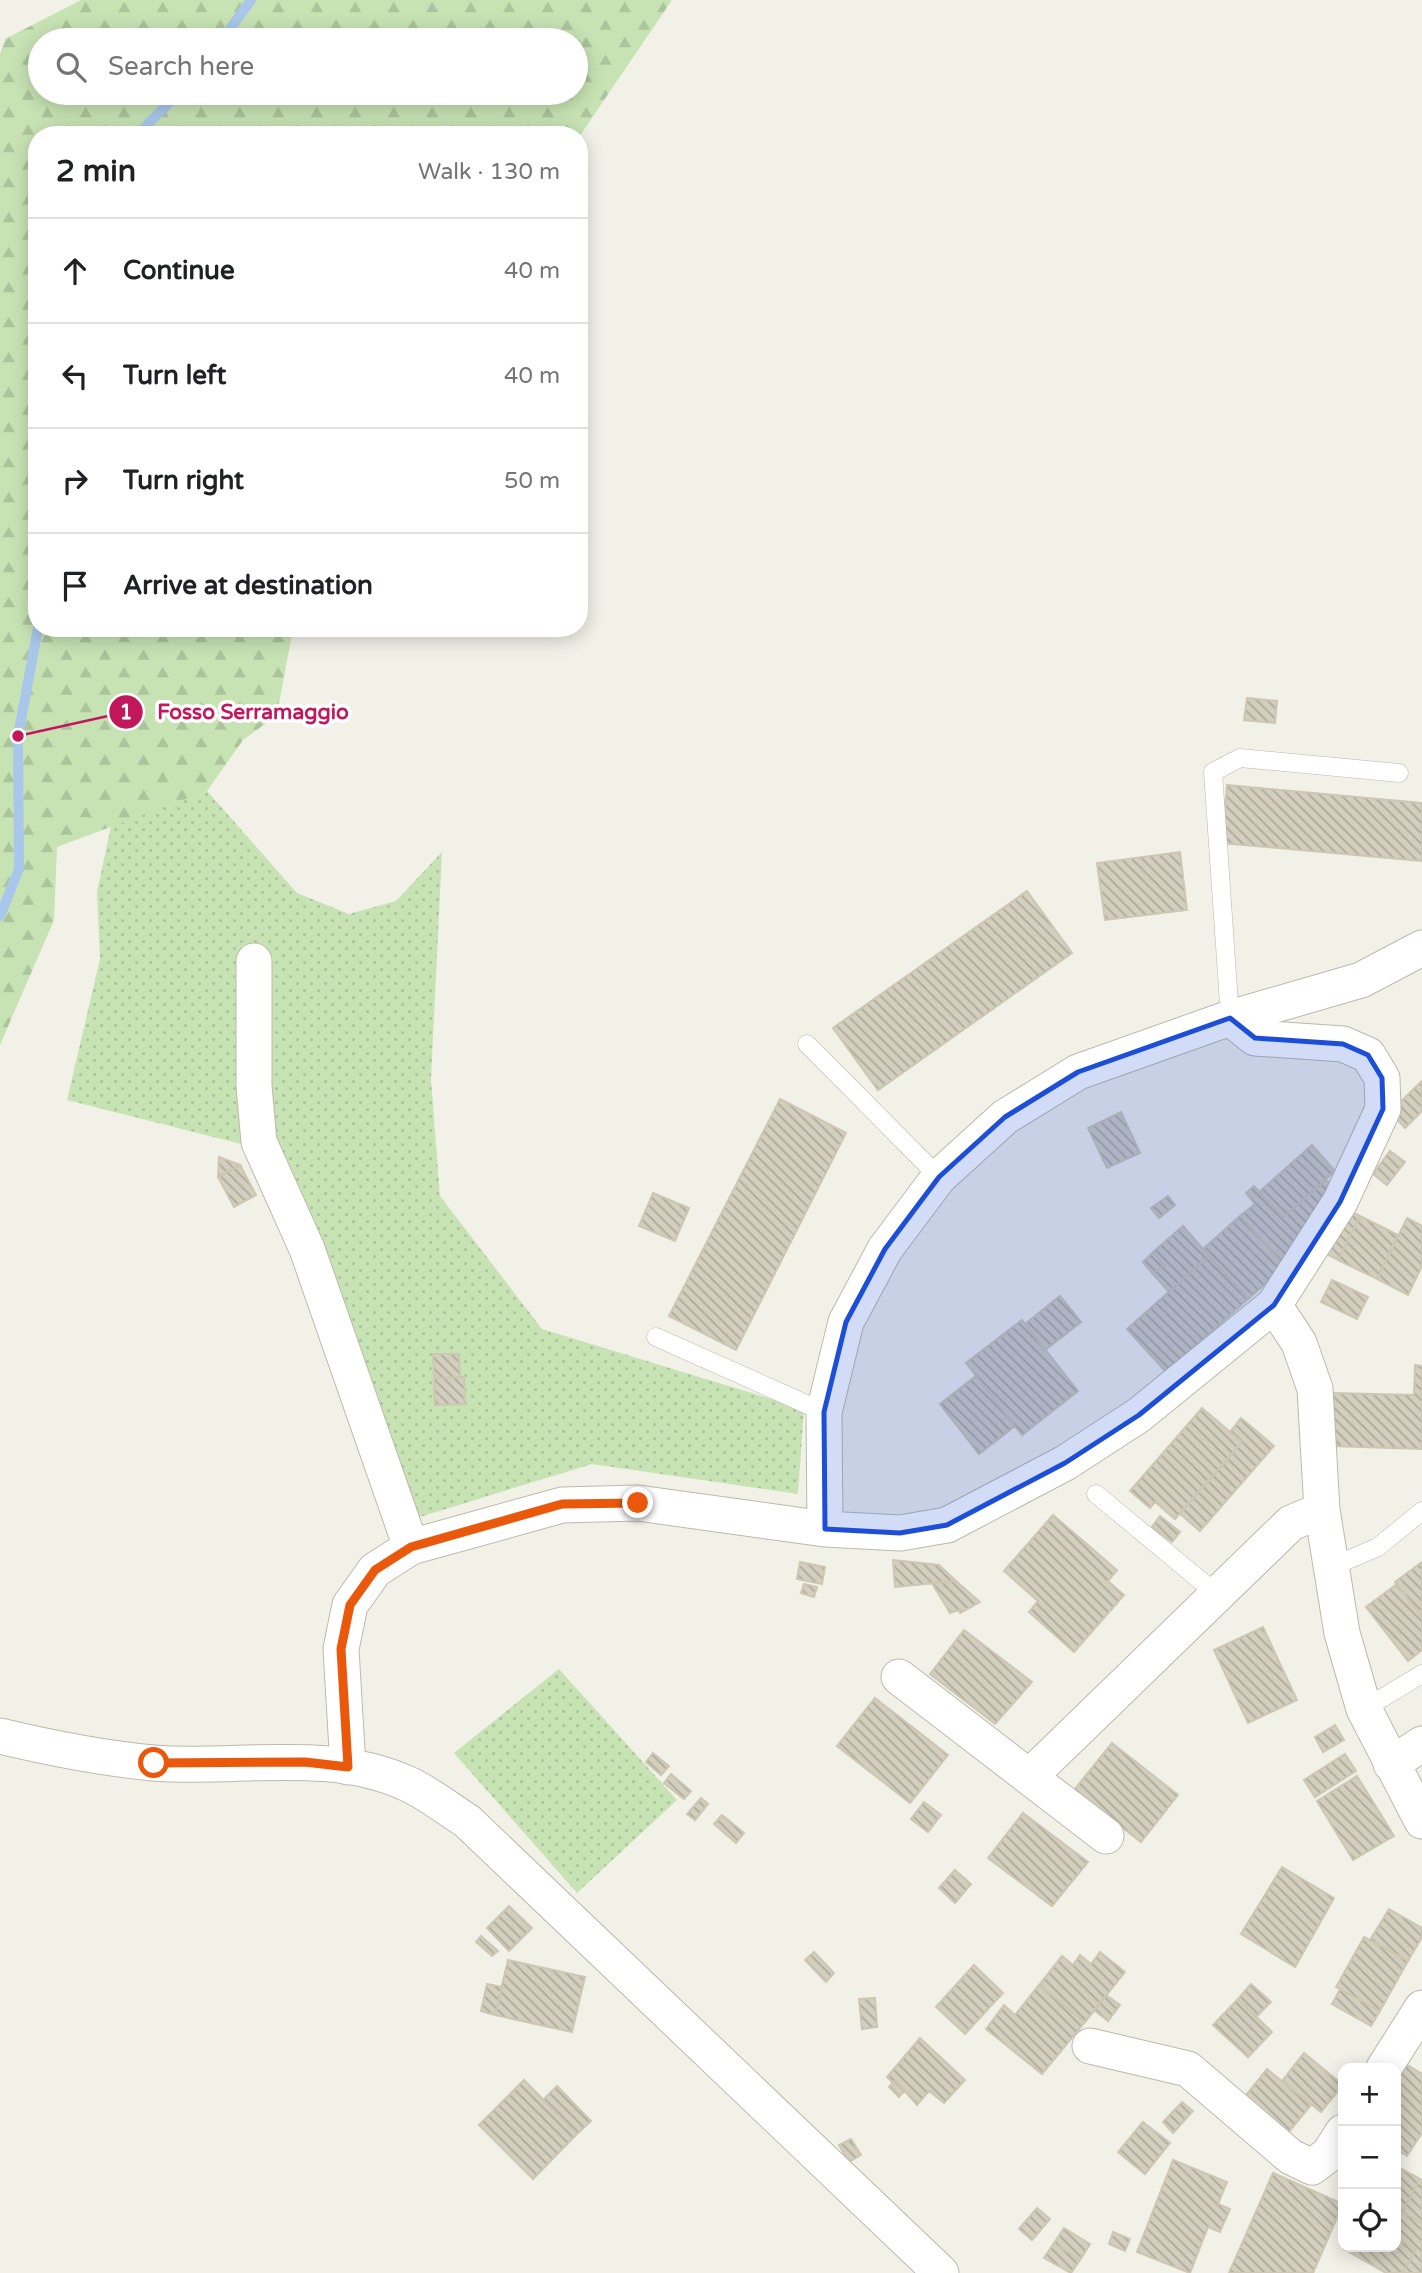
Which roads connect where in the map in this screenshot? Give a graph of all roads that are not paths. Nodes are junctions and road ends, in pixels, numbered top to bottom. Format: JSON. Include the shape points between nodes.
{"nodes":[{"id":1,"x":1399,"y":773,"type":"dead end"},
{"id":2,"x":1422,"y":948,"type":"edge"},
{"id":3,"x":254,"y":961,"type":"dead end"},
{"id":4,"x":1230,"y":1018,"type":"junction"},
{"id":5,"x":807,"y":1044,"type":"dead end"},
{"id":6,"x":939,"y":1177,"type":"junction"},
{"id":7,"x":1274,"y":1305,"type":"junction"},
{"id":8,"x":656,"y":1337,"type":"dead end"},
{"id":9,"x":824,"y":1412,"type":"junction"},
{"id":10,"x":1096,"y":1494,"type":"dead end"},
{"id":11,"x":1322,"y":1510,"type":"junction"},
{"id":12,"x":1422,"y":1511,"type":"edge"},
{"id":13,"x":825,"y":1530,"type":"junction"},
{"id":14,"x":411,"y":1547,"type":"junction"},
{"id":15,"x":1329,"y":1568,"type":"junction"},
{"id":16,"x":1218,"y":1594,"type":"junction"},
{"id":17,"x":1422,"y":1674,"type":"edge"},
{"id":18,"x":899,"y":1676,"type":"dead end"},
{"id":19,"x":1364,"y":1709,"type":"junction"},
{"id":20,"x":0,"y":1736,"type":"edge"},
{"id":21,"x":1422,"y":1744,"type":"edge"},
{"id":22,"x":1391,"y":1764,"type":"junction"},
{"id":23,"x":348,"y":1767,"type":"junction"},
{"id":24,"x":1029,"y":1777,"type":"junction"},
{"id":25,"x":1422,"y":1821,"type":"edge"},
{"id":26,"x":1106,"y":1836,"type":"dead end"},
{"id":27,"x":1422,"y":2008,"type":"edge"},
{"id":28,"x":1090,"y":2046,"type":"dead end"},
{"id":29,"x":1387,"y":2063,"type":"edge"},
{"id":30,"x":1338,"y":2140,"type":"edge"},
{"id":31,"x":940,"y":2273,"type":"edge"}],
"edges":[{"from":1,"to":4,"type":"lane","via":[[1240,758],[1213,772]]},
{"from":2,"to":4,"type":"street","via":[[1361,980]]},
{"from":3,"to":14,"type":"street","via":[[259,1142],[307,1249]]},
{"from":4,"to":6,"type":"street","via":[[1078,1072],[1005,1117]]},
{"from":4,"to":7,"type":"street","via":[[1255,1038],[1343,1044],[1368,1055],[1382,1078],[1383,1109],[1340,1202]]},
{"from":5,"to":6,"type":"lane"},
{"from":6,"to":9,"type":"street","via":[[885,1249],[846,1322]]},
{"from":7,"to":11,"type":"street","via":[[1299,1343],[1315,1389]]},
{"from":7,"to":13,"type":"street","via":[[1139,1415],[1065,1463],[947,1525],[901,1532]]},
{"from":8,"to":9,"type":"lane"},
{"from":9,"to":13,"type":"street"},
{"from":10,"to":16,"type":"lane"},
{"from":11,"to":15,"type":"street"},
{"from":11,"to":16,"type":"street","via":[[1291,1523]]},
{"from":12,"to":15,"type":"lane","via":[[1378,1547]]},
{"from":13,"to":14,"type":"street","via":[[638,1503],[562,1504]]},
{"from":14,"to":23,"type":"street","via":[[375,1570],[350,1605],[341,1649]]},
{"from":15,"to":19,"type":"street"},
{"from":16,"to":24,"type":"street"},
{"from":17,"to":19,"type":"lane"},
{"from":18,"to":24,"type":"street"},
{"from":19,"to":22,"type":"street"},
{"from":20,"to":23,"type":"street","via":[[154,1763],[305,1762]]},
{"from":21,"to":22,"type":"street"},
{"from":22,"to":25,"type":"street"},
{"from":23,"to":31,"type":"street","via":[[408,1784],[467,1821]]},
{"from":24,"to":26,"type":"street"},
{"from":27,"to":29,"type":"street"},
{"from":28,"to":30,"type":"street","via":[[1188,2069],[1291,2157],[1312,2166],[1329,2154]]}]}
